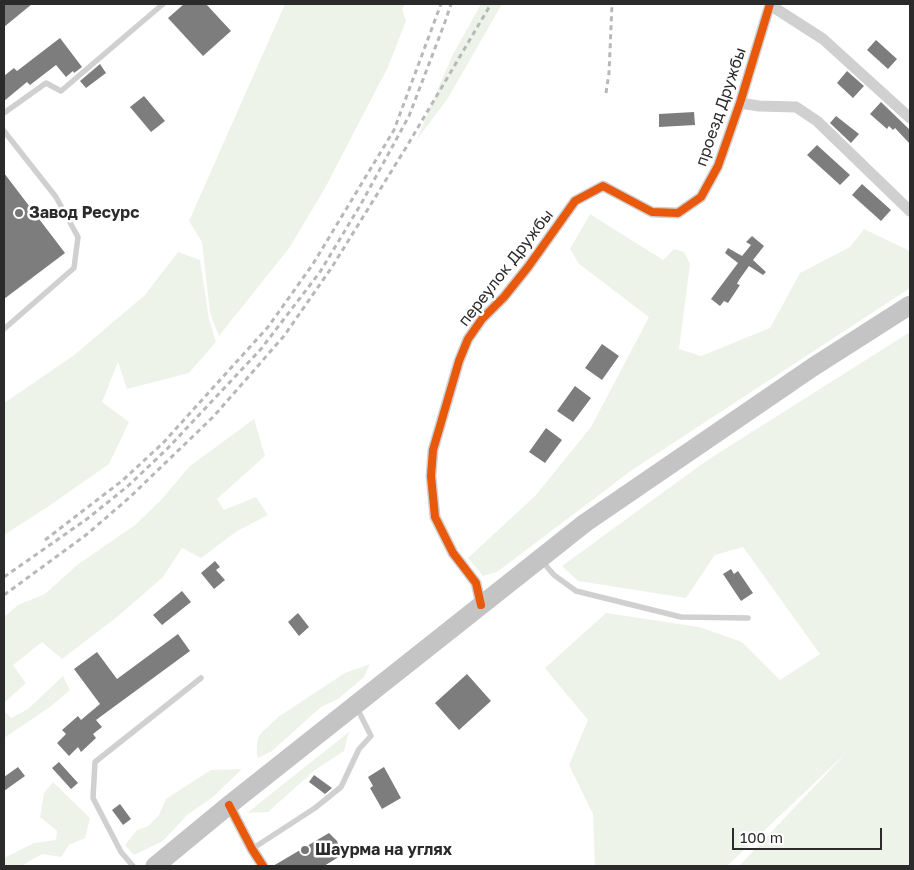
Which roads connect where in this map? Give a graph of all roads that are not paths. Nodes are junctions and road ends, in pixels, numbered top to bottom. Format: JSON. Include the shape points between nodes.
{"nodes":[{"id":1,"x":163,"y":4,"type":"edge"},
{"id":2,"x":770,"y":4,"type":"edge"},
{"id":3,"x":740,"y":103,"type":"junction"},
{"id":4,"x":4,"y":113,"type":"edge"},
{"id":5,"x":910,"y":118,"type":"edge"},
{"id":6,"x":4,"y":131,"type":"edge"},
{"id":7,"x":626,"y":199,"type":"joint"},
{"id":8,"x":910,"y":211,"type":"edge"},
{"id":9,"x":910,"y":305,"type":"edge"},
{"id":10,"x":4,"y":329,"type":"edge"},
{"id":11,"x":540,"y":559,"type":"junction"},
{"id":12,"x":481,"y":605,"type":"junction"},
{"id":13,"x":748,"y":618,"type":"dead end"},
{"id":14,"x":201,"y":678,"type":"dead end"},
{"id":15,"x":355,"y":705,"type":"junction"},
{"id":16,"x":229,"y":805,"type":"junction"},
{"id":17,"x":252,"y":849,"type":"junction"},
{"id":18,"x":134,"y":866,"type":"edge"},
{"id":19,"x":155,"y":866,"type":"edge"},
{"id":20,"x":263,"y":866,"type":"edge"}],
"edges":[{"from":1,"to":4,"type":"lane","via":[[62,91],[46,83]]},
{"from":2,"to":3,"type":"street","name":"проезд Дружбы"},
{"from":2,"to":5,"type":"street","name":"проезд Дружбы","via":[[823,39]]},
{"from":3,"to":7,"type":"street","name":"проезд Дружбы","via":[[718,166],[701,198],[678,213],[652,212]]},
{"from":3,"to":8,"type":"street","via":[[796,106],[817,121]]},
{"from":6,"to":10,"type":"lane","via":[[56,197],[78,237],[74,268]]},
{"from":7,"to":12,"type":"street","name":"переулок Дружбы","via":[[602,186],[575,201],[528,267],[468,339],[459,361],[433,450],[431,476],[435,517],[453,553],[476,583]]},
{"from":9,"to":11,"type":"main road","via":[[680,456],[585,522]]},
{"from":11,"to":12,"type":"main road"},
{"from":11,"to":13,"type":"lane","via":[[554,575],[576,591],[681,617]]},
{"from":12,"to":15,"type":"main road"},
{"from":14,"to":18,"type":"lane","via":[[95,762],[93,798],[121,852]]},
{"from":15,"to":16,"type":"main road"},
{"from":15,"to":17,"type":"lane","via":[[371,736],[359,748],[341,787]]},
{"from":16,"to":17,"type":"street"},
{"from":16,"to":19,"type":"main road"},
{"from":17,"to":20,"type":"street"}]}
